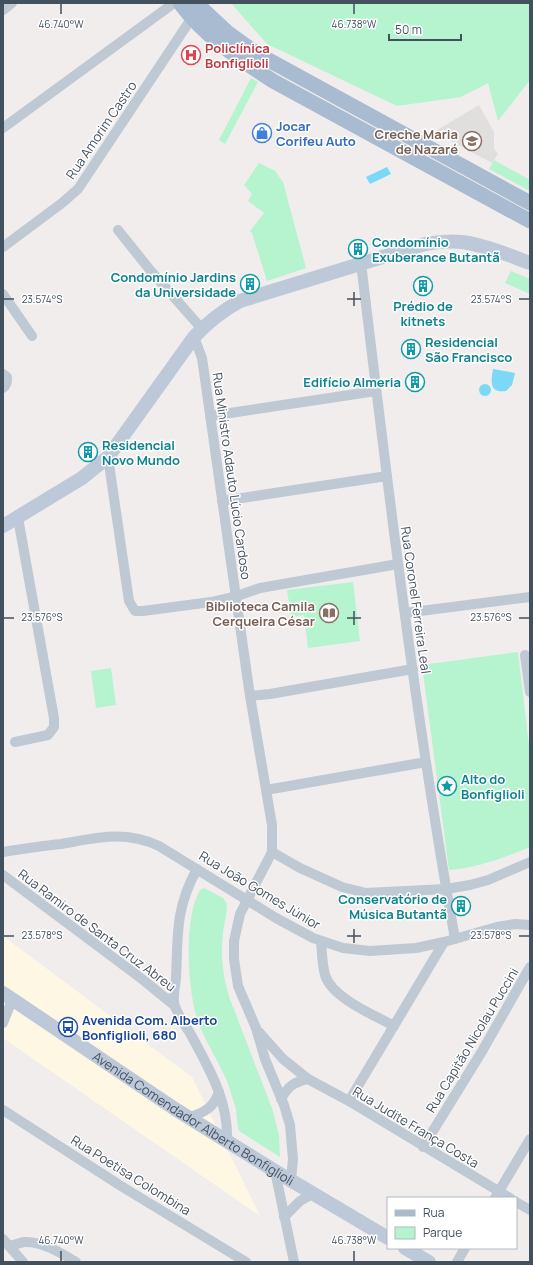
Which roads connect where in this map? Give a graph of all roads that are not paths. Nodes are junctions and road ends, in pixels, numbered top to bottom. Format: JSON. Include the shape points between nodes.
{"nodes":[{"id":1,"x":12,"y":3,"type":"edge"},
{"id":2,"x":174,"y":3,"type":"edge"},
{"id":3,"x":180,"y":3,"type":"edge"},
{"id":4,"x":196,"y":9,"type":"edge"},
{"id":5,"x":3,"y":10,"type":"edge"},
{"id":6,"x":3,"y":128,"type":"edge"},
{"id":7,"x":530,"y":203,"type":"edge"},
{"id":8,"x":529,"y":219,"type":"edge"},
{"id":9,"x":118,"y":230,"type":"dead end"},
{"id":10,"x":3,"y":247,"type":"edge"},
{"id":11,"x":361,"y":263,"type":"junction"},
{"id":12,"x":530,"y":263,"type":"edge"},
{"id":13,"x":3,"y":294,"type":"edge"},
{"id":14,"x":198,"y":333,"type":"junction"},
{"id":15,"x":32,"y":336,"type":"dead end"},
{"id":16,"x":3,"y":374,"type":"edge"},
{"id":17,"x":3,"y":388,"type":"edge"},
{"id":18,"x":376,"y":391,"type":"junction"},
{"id":19,"x":210,"y":416,"type":"junction"},
{"id":20,"x":108,"y":457,"type":"junction"},
{"id":21,"x":387,"y":476,"type":"junction"},
{"id":22,"x":222,"y":501,"type":"junction"},
{"id":23,"x":18,"y":518,"type":"junction"},
{"id":24,"x":3,"y":526,"type":"edge"},
{"id":25,"x":398,"y":564,"type":"junction"},
{"id":26,"x":237,"y":596,"type":"junction"},
{"id":27,"x":530,"y":597,"type":"edge"},
{"id":28,"x":405,"y":613,"type":"junction"},
{"id":29,"x":525,"y":655,"type":"dead end"},
{"id":30,"x":412,"y":669,"type":"junction"},
{"id":31,"x":530,"y":692,"type":"edge"},
{"id":32,"x":250,"y":696,"type":"junction"},
{"id":33,"x":15,"y":742,"type":"dead end"},
{"id":34,"x":426,"y":762,"type":"junction"},
{"id":35,"x":266,"y":790,"type":"junction"},
{"id":36,"x":3,"y":852,"type":"edge"},
{"id":37,"x":272,"y":852,"type":"junction"},
{"id":38,"x":530,"y":862,"type":"edge"},
{"id":39,"x":197,"y":869,"type":"junction"},
{"id":40,"x":3,"y":875,"type":"edge"},
{"id":41,"x":446,"y":889,"type":"junction"},
{"id":42,"x":247,"y":899,"type":"junction"},
{"id":43,"x":530,"y":925,"type":"edge"},
{"id":44,"x":455,"y":939,"type":"junction"},
{"id":45,"x":321,"y":941,"type":"junction"},
{"id":46,"x":444,"y":942,"type":"junction"},
{"id":47,"x":530,"y":967,"type":"edge"},
{"id":48,"x":8,"y":996,"type":"edge"},
{"id":49,"x":174,"y":1005,"type":"junction"},
{"id":50,"x":3,"y":1023,"type":"edge"},
{"id":51,"x":394,"y":1026,"type":"junction"},
{"id":52,"x":256,"y":1028,"type":"junction"},
{"id":53,"x":308,"y":1079,"type":"junction"},
{"id":54,"x":219,"y":1092,"type":"junction"},
{"id":55,"x":281,"y":1099,"type":"junction"},
{"id":56,"x":350,"y":1101,"type":"junction"},
{"id":57,"x":3,"y":1110,"type":"edge"},
{"id":58,"x":190,"y":1118,"type":"junction"},
{"id":59,"x":530,"y":1139,"type":"edge"},
{"id":60,"x":228,"y":1141,"type":"junction"},
{"id":61,"x":423,"y":1147,"type":"junction"},
{"id":62,"x":275,"y":1171,"type":"junction"},
{"id":63,"x":290,"y":1180,"type":"junction"},
{"id":64,"x":314,"y":1193,"type":"junction"},
{"id":65,"x":497,"y":1195,"type":"edge"},
{"id":66,"x":517,"y":1203,"type":"edge"},
{"id":67,"x":530,"y":1210,"type":"edge"},
{"id":68,"x":284,"y":1217,"type":"junction"},
{"id":69,"x":387,"y":1237,"type":"edge"},
{"id":70,"x":6,"y":1242,"type":"edge"},
{"id":71,"x":407,"y":1249,"type":"edge"},
{"id":72,"x":464,"y":1249,"type":"edge"},
{"id":73,"x":23,"y":1262,"type":"edge"},
{"id":74,"x":76,"y":1262,"type":"edge"},
{"id":75,"x":246,"y":1262,"type":"edge"},
{"id":76,"x":294,"y":1262,"type":"edge"},
{"id":77,"x":429,"y":1262,"type":"edge"},
{"id":78,"x":457,"y":1262,"type":"edge"}],
"edges":[{"from":1,"to":5,"type":"street"},
{"from":2,"to":6,"type":"street"},
{"from":3,"to":4,"type":"main road"},
{"from":4,"to":7,"type":"main road","via":[[256,53]]},
{"from":4,"to":8,"type":"main road","via":[[217,41],[273,81]]},
{"from":4,"to":10,"type":"street","name":"Rua Amorim Castro","via":[[78,189]]},
{"from":9,"to":14,"type":"street"},
{"from":11,"to":12,"type":"main road","via":[[425,244],[461,242],[482,246]]},
{"from":11,"to":14,"type":"main road","via":[[240,301],[220,313]]},
{"from":11,"to":18,"type":"street","name":"Rua Coronel Ferreira Leal"},
{"from":13,"to":15,"type":"street"},
{"from":14,"to":19,"type":"street","name":"Rua Ministro Adauto Lúcio Cardoso"},
{"from":14,"to":20,"type":"main road"},
{"from":16,"to":17,"type":"street","via":[[7,378]]},
{"from":18,"to":19,"type":"street"},
{"from":18,"to":21,"type":"street","name":"Rua Coronel Ferreira Leal"},
{"from":19,"to":22,"type":"street","name":"Rua Ministro Adauto Lúcio Cardoso"},
{"from":20,"to":23,"type":"main road","via":[[82,478]]},
{"from":20,"to":26,"type":"street","via":[[129,601],[135,612]]},
{"from":21,"to":22,"type":"street"},
{"from":21,"to":25,"type":"street","name":"Rua Coronel Ferreira Leal"},
{"from":22,"to":26,"type":"street","name":"Rua Ministro Adauto Lúcio Cardoso"},
{"from":23,"to":24,"type":"main road"},
{"from":23,"to":33,"type":"street","via":[[54,727],[48,735]]},
{"from":25,"to":26,"type":"street","via":[[260,588]]},
{"from":25,"to":28,"type":"street","name":"Rua Coronel Ferreira Leal"},
{"from":26,"to":32,"type":"street","name":"Rua Ministro Adauto Lúcio Cardoso"},
{"from":27,"to":28,"type":"street"},
{"from":28,"to":30,"type":"street","name":"Rua Coronel Ferreira Leal"},
{"from":29,"to":31,"type":"street"},
{"from":30,"to":32,"type":"street"},
{"from":30,"to":34,"type":"street","name":"Rua Coronel Ferreira Leal"},
{"from":32,"to":35,"type":"street","name":"Rua Ministro Adauto Lúcio Cardoso"},
{"from":34,"to":35,"type":"street"},
{"from":34,"to":41,"type":"street","name":"Rua Coronel Ferreira Leal"},
{"from":35,"to":37,"type":"street","name":"Rua Ministro Adauto Lúcio Cardoso","via":[[272,825]]},
{"from":36,"to":39,"type":"street","name":"Rua João Gomes Júnior","via":[[110,836],[129,836],[149,841]]},
{"from":37,"to":41,"type":"street","via":[[314,875],[356,892]]},
{"from":37,"to":42,"type":"street","name":"Rua Ministro Adauto Lúcio Cardoso"},
{"from":38,"to":41,"type":"street","via":[[488,880]]},
{"from":39,"to":42,"type":"street","name":"Rua João Gomes Júnior"},
{"from":39,"to":49,"type":"street","via":[[189,884],[180,913]]},
{"from":40,"to":49,"type":"street","name":"Rua Ramiro de Santa Cruz Abreu"},
{"from":41,"to":44,"type":"street","name":"Rua Coronel Ferreira Leal"},
{"from":42,"to":45,"type":"street","name":"Rua João Gomes Júnior","via":[[276,918]]},
{"from":42,"to":52,"type":"street","name":"Rua Ministro Adauto Lúcio Cardoso","via":[[236,930],[234,959],[238,986]]},
{"from":43,"to":44,"type":"street","name":"Rua João Gomes Júnior","via":[[497,927]]},
{"from":44,"to":46,"type":"street","name":"Rua João Gomes Júnior"},
{"from":45,"to":46,"type":"street","name":"Rua João Gomes Júnior","via":[[343,948],[370,951],[416,948]]},
{"from":45,"to":51,"type":"street","via":[[325,976],[331,986],[342,996]]},
{"from":46,"to":51,"type":"street"},
{"from":47,"to":61,"type":"street","name":"Rua Capitão Nicolau Puccini"},
{"from":48,"to":50,"type":"street"},
{"from":48,"to":58,"type":"main road","name":"Avenida Comendador Alberto Bonfiglioli"},
{"from":49,"to":54,"type":"street"},
{"from":51,"to":56,"type":"street"},
{"from":52,"to":53,"type":"street","name":"Rua Judite França Costa","via":[[283,1059]]},
{"from":52,"to":55,"type":"street"},
{"from":53,"to":55,"type":"street","via":[[290,1085]]},
{"from":53,"to":56,"type":"street","name":"Rua Judite França Costa"},
{"from":54,"to":58,"type":"street","via":[[213,1105]]},
{"from":54,"to":60,"type":"street","via":[[227,1121]]},
{"from":55,"to":63,"type":"street","via":[[290,1125],[293,1159]]},
{"from":56,"to":61,"type":"street","name":"Rua Judite França Costa"},
{"from":57,"to":75,"type":"street","name":"Rua Poetisa Colombina"},
{"from":58,"to":60,"type":"main road","name":"Avenida Comendador Alberto Bonfiglioli"},
{"from":59,"to":65,"type":"street"},
{"from":60,"to":62,"type":"main road","name":"Avenida Comendador Alberto Bonfiglioli"},
{"from":61,"to":65,"type":"street","name":"Rua Judite França Costa"},
{"from":62,"to":63,"type":"main road","name":"Avenida Comendador Alberto Bonfiglioli"},
{"from":62,"to":68,"type":"street"},
{"from":63,"to":64,"type":"main road","name":"Avenida Comendador Alberto Bonfiglioli"},
{"from":64,"to":68,"type":"street","via":[[300,1201]]},
{"from":64,"to":69,"type":"main road","name":"Avenida Comendador Alberto Bonfiglioli"},
{"from":66,"to":67,"type":"street"},
{"from":68,"to":76,"type":"street"},
{"from":70,"to":73,"type":"street"},
{"from":70,"to":74,"type":"street","via":[[39,1244]]},
{"from":71,"to":77,"type":"main road"},
{"from":72,"to":78,"type":"street"}]}
